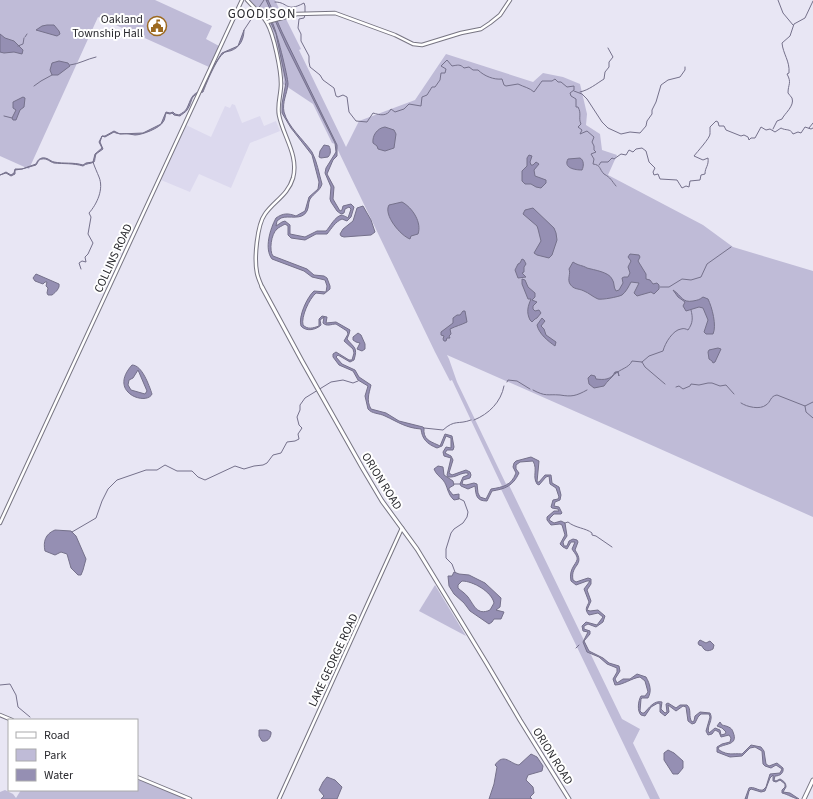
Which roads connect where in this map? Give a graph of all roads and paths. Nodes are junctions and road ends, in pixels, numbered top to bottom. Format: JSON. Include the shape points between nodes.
{"nodes":[{"id":1,"x":242,"y":0,"type":"edge"},
{"id":2,"x":247,"y":0,"type":"edge"},
{"id":3,"x":510,"y":0,"type":"edge"},
{"id":4,"x":266,"y":22,"type":"junction"},
{"id":5,"x":262,"y":287,"type":"joint"},
{"id":6,"x":0,"y":523,"type":"edge"},
{"id":7,"x":402,"y":528,"type":"junction"},
{"id":8,"x":0,"y":715,"type":"edge"},
{"id":9,"x":10,"y":719,"type":"edge"},
{"id":10,"x":138,"y":777,"type":"edge"},
{"id":11,"x":813,"y":780,"type":"edge"},
{"id":12,"x":804,"y":798,"type":"edge"},
{"id":13,"x":190,"y":799,"type":"edge"},
{"id":14,"x":279,"y":799,"type":"edge"},
{"id":15,"x":569,"y":799,"type":"edge"}],
"edges":[{"from":1,"to":6,"type":"street","name":"COLLINS ROAD"},
{"from":2,"to":4,"type":"street"},
{"from":3,"to":4,"type":"street","via":[[500,15],[481,29],[422,45],[413,44],[335,13],[297,14]]},
{"from":4,"to":5,"type":"street","name":"ORION ROAD","via":[[272,32],[280,73],[279,116],[294,158],[294,175],[281,198],[268,210],[261,222],[256,266]]},
{"from":5,"to":7,"type":"main road","name":"ORION ROAD","via":[[357,459],[382,501]]},
{"from":7,"to":14,"type":"street","name":"LAKE GEORGE ROAD"},
{"from":7,"to":15,"type":"main road","name":"ORION ROAD"},
{"from":8,"to":9,"type":"street"},
{"from":10,"to":13,"type":"street"},
{"from":11,"to":12,"type":"main road"}]}
